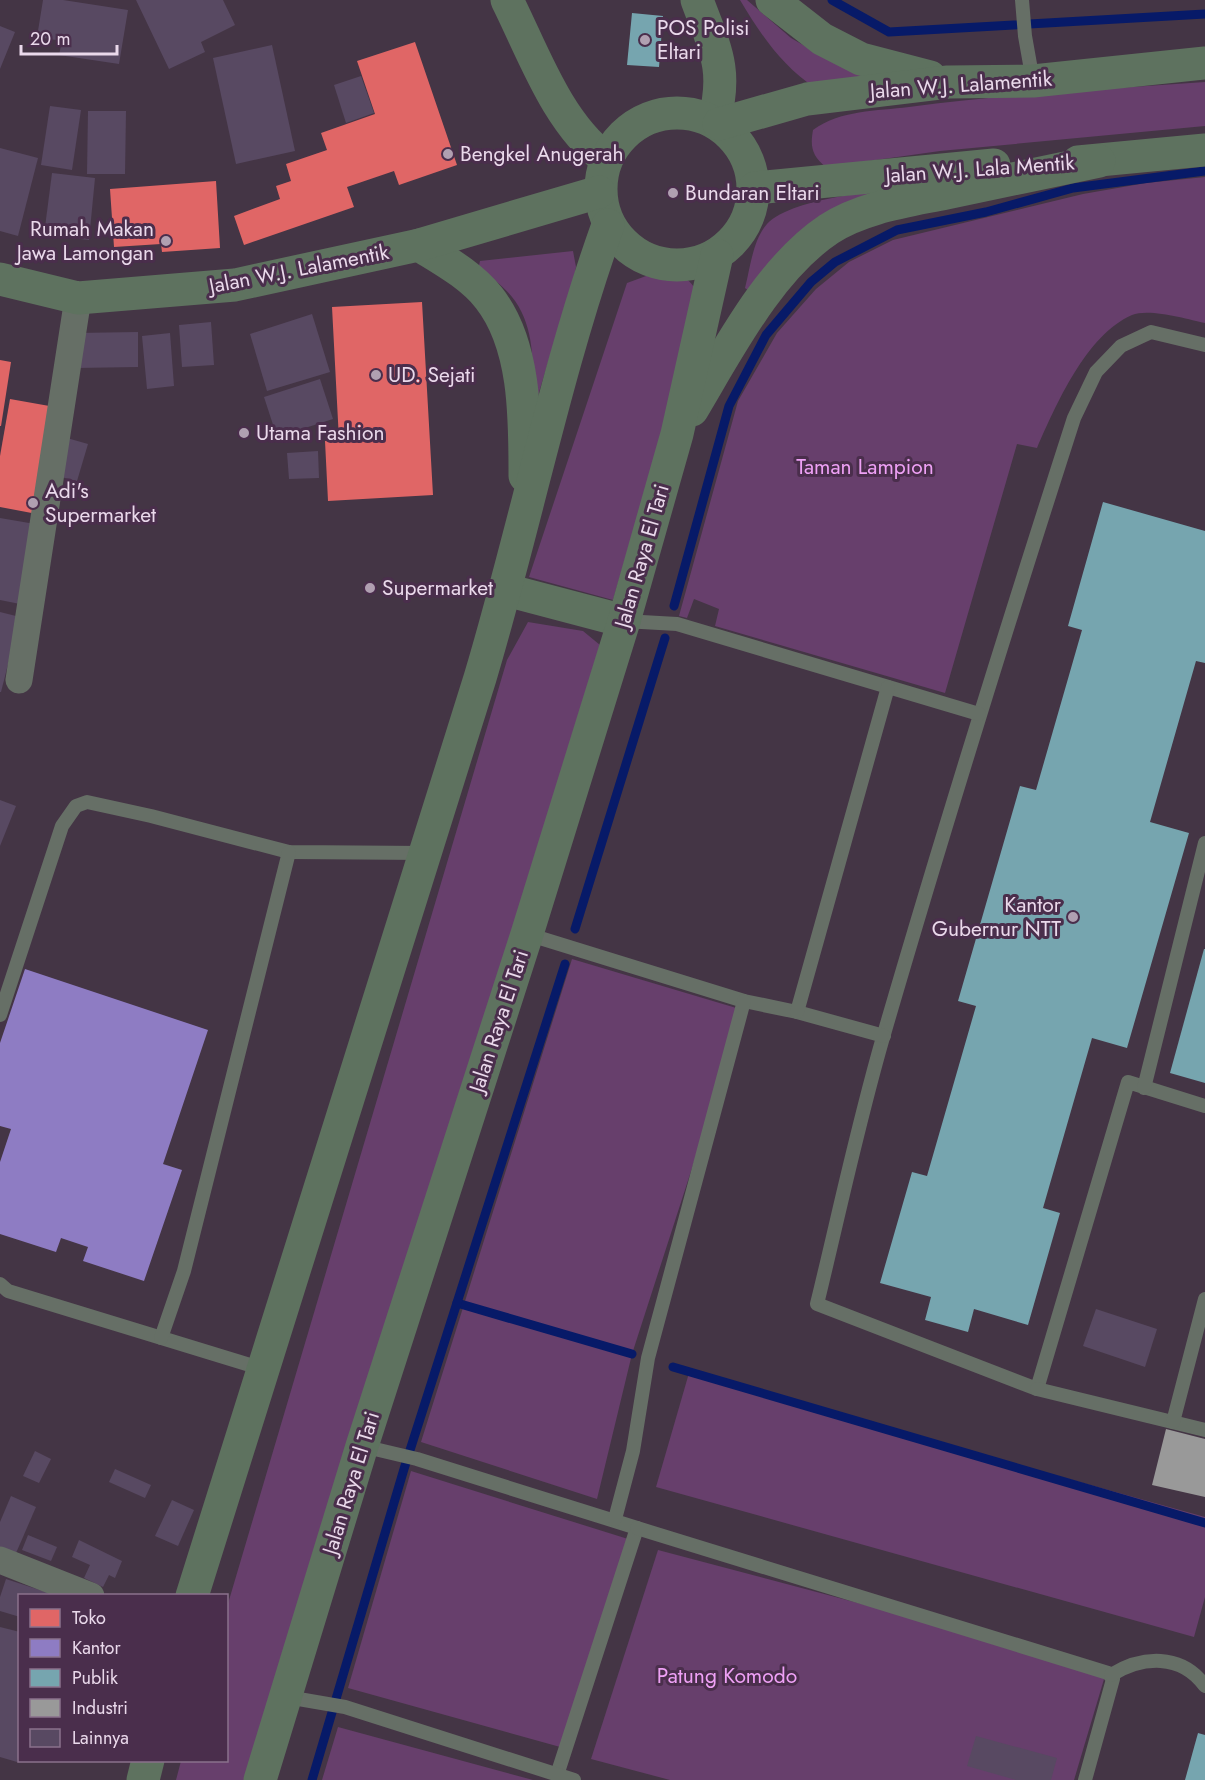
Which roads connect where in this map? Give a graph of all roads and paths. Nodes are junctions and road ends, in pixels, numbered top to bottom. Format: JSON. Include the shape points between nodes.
{"nodes":[{"id":1,"x":507,"y":0,"type":"edge"},
{"id":2,"x":697,"y":0,"type":"edge"},
{"id":3,"x":772,"y":0,"type":"edge"},
{"id":4,"x":1023,"y":0,"type":"edge"},
{"id":5,"x":1205,"y":63,"type":"edge"},
{"id":6,"x":1033,"y":81,"type":"junction"},
{"id":7,"x":948,"y":82,"type":"junction"},
{"id":8,"x":717,"y":123,"type":"junction"},
{"id":9,"x":1205,"y":150,"type":"edge"},
{"id":10,"x":606,"y":159,"type":"junction"},
{"id":11,"x":1099,"y":161,"type":"junction"},
{"id":12,"x":755,"y":188,"type":"junction"},
{"id":13,"x":599,"y":192,"type":"junction"},
{"id":14,"x":608,"y":225,"type":"junction"},
{"id":15,"x":419,"y":244,"type":"junction"},
{"id":16,"x":717,"y":255,"type":"junction"},
{"id":17,"x":0,"y":279,"type":"edge"},
{"id":18,"x":78,"y":298,"type":"junction"},
{"id":19,"x":1205,"y":345,"type":"edge"},
{"id":20,"x":677,"y":434,"type":"junction"},
{"id":21,"x":524,"y":520,"type":"junction"},
{"id":22,"x":507,"y":590,"type":"junction"},
{"id":23,"x":624,"y":621,"type":"junction"},
{"id":24,"x":19,"y":680,"type":"dead end"},
{"id":25,"x":888,"y":687,"type":"junction"},
{"id":26,"x":979,"y":714,"type":"junction"},
{"id":27,"x":1205,"y":843,"type":"edge"},
{"id":28,"x":289,"y":852,"type":"junction"},
{"id":29,"x":425,"y":853,"type":"junction"},
{"id":30,"x":527,"y":934,"type":"junction"},
{"id":31,"x":744,"y":1001,"type":"junction"},
{"id":32,"x":797,"y":1012,"type":"junction"},
{"id":33,"x":0,"y":1015,"type":"edge"},
{"id":34,"x":884,"y":1036,"type":"junction"},
{"id":35,"x":1144,"y":1088,"type":"junction"},
{"id":36,"x":1205,"y":1106,"type":"edge"},
{"id":37,"x":0,"y":1284,"type":"edge"},
{"id":38,"x":1205,"y":1299,"type":"edge"},
{"id":39,"x":161,"y":1338,"type":"junction"},
{"id":40,"x":263,"y":1369,"type":"junction"},
{"id":41,"x":1037,"y":1389,"type":"junction"},
{"id":42,"x":1173,"y":1422,"type":"junction"},
{"id":43,"x":1205,"y":1430,"type":"edge"},
{"id":44,"x":362,"y":1446,"type":"junction"},
{"id":45,"x":615,"y":1519,"type":"junction"},
{"id":46,"x":637,"y":1527,"type":"junction"},
{"id":47,"x":0,"y":1560,"type":"edge"},
{"id":48,"x":86,"y":1594,"type":"edge"},
{"id":49,"x":193,"y":1594,"type":"edge"},
{"id":50,"x":1111,"y":1675,"type":"junction"},
{"id":51,"x":1205,"y":1686,"type":"edge"},
{"id":52,"x":287,"y":1697,"type":"junction"},
{"id":53,"x":148,"y":1762,"type":"edge"},
{"id":54,"x":541,"y":1775,"type":"edge"},
{"id":55,"x":557,"y":1775,"type":"junction"},
{"id":56,"x":143,"y":1780,"type":"edge"},
{"id":57,"x":260,"y":1780,"type":"edge"},
{"id":58,"x":574,"y":1780,"type":"edge"},
{"id":59,"x":1085,"y":1780,"type":"edge"}],
"edges":[{"from":1,"to":10,"type":"main road","via":[[571,122],[590,147]]},
{"from":2,"to":8,"type":"main road","via":[[721,70]]},
{"from":3,"to":7,"type":"main road","via":[[822,39],[861,59]]},
{"from":4,"to":6,"type":"lane","via":[[1024,36]]},
{"from":5,"to":6,"type":"main road","name":"Jalan W.J. Lalamentik"},
{"from":6,"to":7,"type":"main road","name":"Jalan W.J. Lalamentik"},
{"from":7,"to":8,"type":"main road","name":"Jalan W.J. Lalamentik","via":[[807,99]]},
{"from":8,"to":10,"type":"main road","via":[[694,114],[652,116],[633,126]]},
{"from":8,"to":12,"type":"main road","via":[[734,136],[745,152]]},
{"from":9,"to":11,"type":"main road","name":"Jalan W.J. Lala Mentik"},
{"from":10,"to":13,"type":"main road"},
{"from":11,"to":12,"type":"main road","name":"Jalan W.J. Lala Mentik","via":[[1022,162]]},
{"from":11,"to":20,"type":"main road","via":[[895,203],[829,229],[789,263],[755,309]]},
{"from":12,"to":16,"type":"main road","via":[[750,215],[738,238]]},
{"from":13,"to":14,"type":"main road"},
{"from":13,"to":15,"type":"main road","name":"Jalan W.J. Lalamentik"},
{"from":14,"to":16,"type":"main road","via":[[636,256],[677,267]]},
{"from":14,"to":21,"type":"main road","via":[[585,289]]},
{"from":15,"to":18,"type":"main road","name":"Jalan W.J. Lalamentik","via":[[236,285]]},
{"from":15,"to":21,"type":"main road","via":[[454,267],[489,298],[511,341],[522,395]]},
{"from":16,"to":20,"type":"main road","name":"Jalan Raya El Tari"},
{"from":17,"to":18,"type":"main road","name":"Jalan W.J. Lalamentik"},
{"from":18,"to":24,"type":"street"},
{"from":19,"to":26,"type":"lane","via":[[1151,332],[1121,346],[1096,372],[1074,418]]},
{"from":20,"to":23,"type":"main road","name":"Jalan Raya El Tari"},
{"from":21,"to":22,"type":"main road"},
{"from":22,"to":23,"type":"main road"},
{"from":22,"to":29,"type":"main road"},
{"from":23,"to":25,"type":"lane","via":[[676,624]]},
{"from":23,"to":30,"type":"main road","name":"Jalan Raya El Tari"},
{"from":25,"to":26,"type":"lane"},
{"from":25,"to":32,"type":"lane"},
{"from":26,"to":34,"type":"lane"},
{"from":27,"to":35,"type":"lane"},
{"from":28,"to":29,"type":"lane"},
{"from":28,"to":33,"type":"lane","via":[[87,802],[76,806],[62,826]]},
{"from":28,"to":39,"type":"lane","via":[[184,1271]]},
{"from":29,"to":40,"type":"main road"},
{"from":30,"to":31,"type":"lane"},
{"from":30,"to":44,"type":"main road","name":"Jalan Raya El Tari"},
{"from":31,"to":32,"type":"lane"},
{"from":31,"to":45,"type":"lane","via":[[648,1358]]},
{"from":32,"to":34,"type":"lane"},
{"from":34,"to":41,"type":"lane","via":[[817,1304]]},
{"from":35,"to":36,"type":"lane"},
{"from":35,"to":41,"type":"lane","via":[[1128,1082]]},
{"from":37,"to":39,"type":"lane","via":[[8,1291]]},
{"from":38,"to":42,"type":"lane"},
{"from":39,"to":40,"type":"lane"},
{"from":40,"to":49,"type":"main road"},
{"from":41,"to":42,"type":"lane"},
{"from":42,"to":43,"type":"lane"},
{"from":44,"to":45,"type":"lane"},
{"from":44,"to":52,"type":"main road","name":"Jalan Raya El Tari"},
{"from":45,"to":46,"type":"lane"},
{"from":46,"to":50,"type":"lane"},
{"from":46,"to":55,"type":"lane"},
{"from":47,"to":48,"type":"street"},
{"from":50,"to":51,"type":"lane","via":[[1136,1662],[1165,1660],[1183,1667]]},
{"from":50,"to":59,"type":"lane"},
{"from":52,"to":54,"type":"lane","via":[[345,1707]]},
{"from":52,"to":57,"type":"main road","name":"Jalan Raya El Tari"},
{"from":53,"to":56,"type":"main road"},
{"from":54,"to":55,"type":"lane"},
{"from":55,"to":58,"type":"lane"}]}
